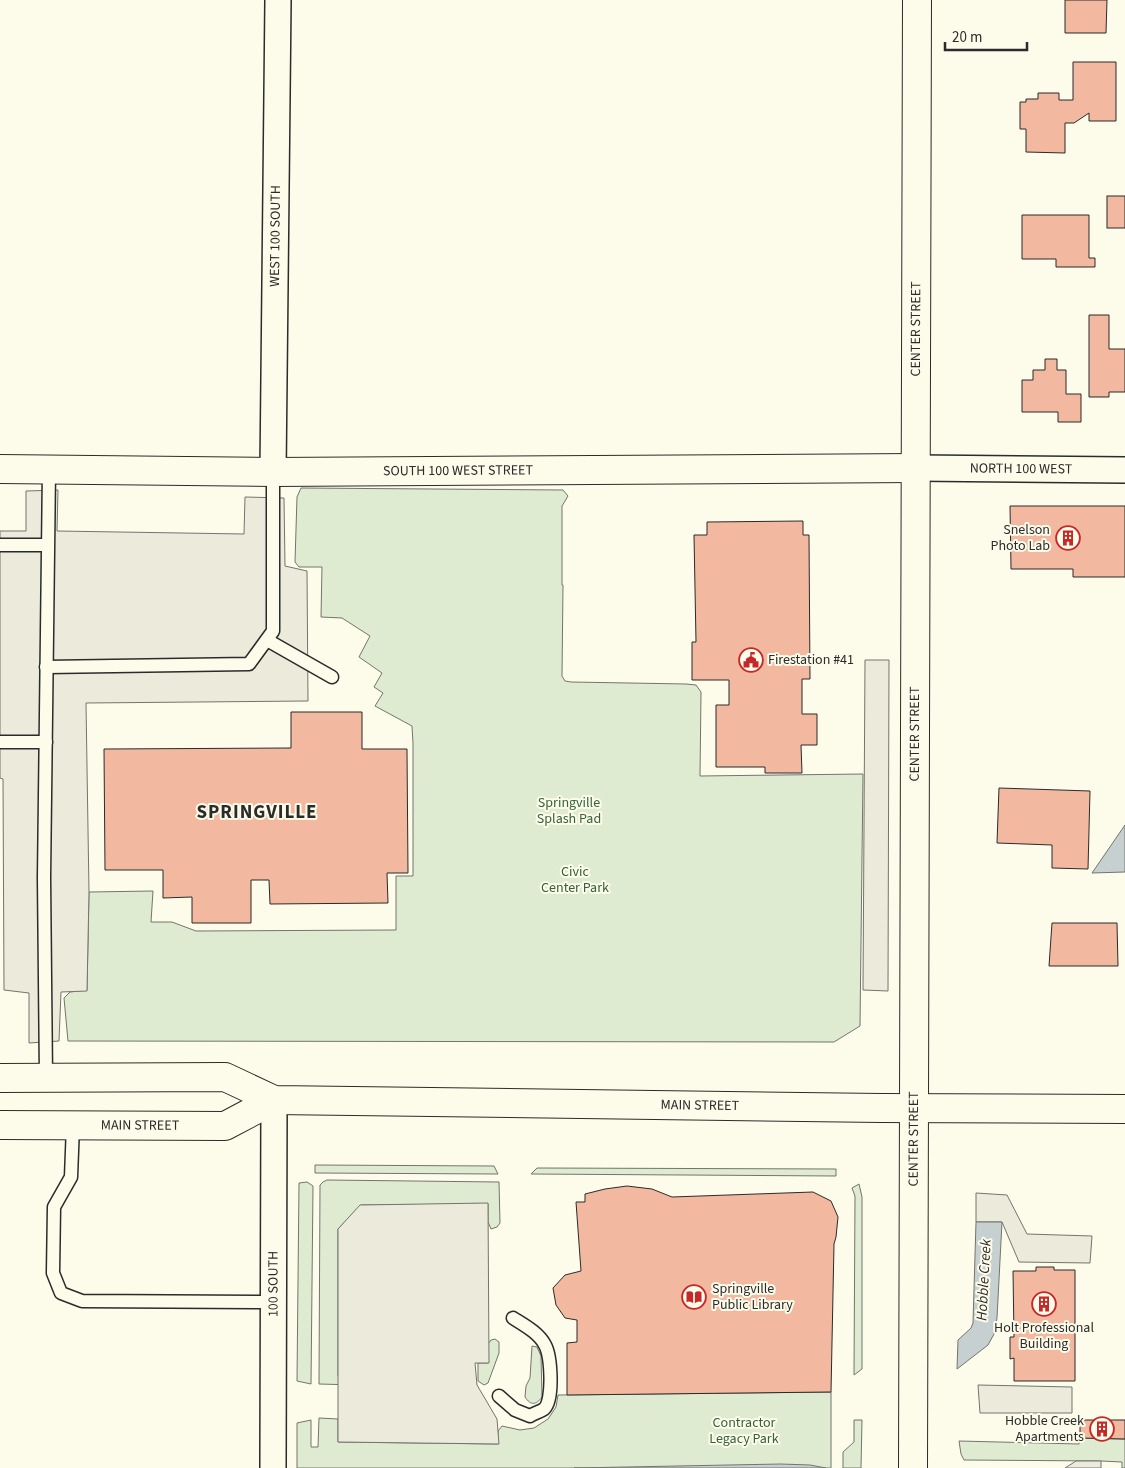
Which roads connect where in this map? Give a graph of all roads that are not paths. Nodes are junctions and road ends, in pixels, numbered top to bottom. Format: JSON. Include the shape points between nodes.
{"nodes":[{"id":1,"x":278,"y":0,"type":"edge"},
{"id":2,"x":917,"y":0,"type":"edge"},
{"id":3,"x":916,"y":468,"type":"junction"},
{"id":4,"x":0,"y":469,"type":"edge"},
{"id":5,"x":49,"y":470,"type":"junction"},
{"id":6,"x":1125,"y":470,"type":"edge"},
{"id":7,"x":273,"y":472,"type":"junction"},
{"id":8,"x":47,"y":544,"type":"junction"},
{"id":9,"x":0,"y":545,"type":"edge"},
{"id":10,"x":266,"y":640,"type":"junction"},
{"id":11,"x":46,"y":667,"type":"junction"},
{"id":12,"x":332,"y":677,"type":"dead end"},
{"id":13,"x":0,"y":742,"type":"edge"},
{"id":14,"x":46,"y":742,"type":"junction"},
{"id":15,"x":0,"y":1078,"type":"edge"},
{"id":16,"x":46,"y":1078,"type":"junction"},
{"id":17,"x":274,"y":1100,"type":"junction"},
{"id":18,"x":914,"y":1108,"type":"junction"},
{"id":19,"x":1125,"y":1109,"type":"edge"},
{"id":20,"x":0,"y":1125,"type":"edge"},
{"id":21,"x":73,"y":1125,"type":"junction"},
{"id":22,"x":274,"y":1302,"type":"junction"},
{"id":23,"x":513,"y":1318,"type":"dead end"},
{"id":24,"x":499,"y":1396,"type":"dead end"},
{"id":25,"x":273,"y":1468,"type":"edge"},
{"id":26,"x":913,"y":1468,"type":"edge"}],
"edges":[{"from":1,"to":7,"type":"street","name":"WEST 100 SOUTH"},
{"from":2,"to":3,"type":"street","name":"CENTER STREET"},
{"from":3,"to":6,"type":"street","name":"NORTH 100 WEST"},
{"from":3,"to":7,"type":"street","name":"SOUTH 100 WEST STREET"},
{"from":3,"to":18,"type":"street","name":"CENTER STREET"},
{"from":4,"to":5,"type":"street","name":"SOUTH 100 WEST STREET"},
{"from":5,"to":7,"type":"street","name":"SOUTH 100 WEST STREET"},
{"from":5,"to":8,"type":"lane"},
{"from":7,"to":10,"type":"lane","via":[[273,631]]},
{"from":8,"to":9,"type":"lane"},
{"from":8,"to":11,"type":"lane"},
{"from":10,"to":11,"type":"lane","via":[[249,664]]},
{"from":10,"to":12,"type":"lane"},
{"from":11,"to":14,"type":"lane"},
{"from":13,"to":14,"type":"lane"},
{"from":14,"to":16,"type":"lane"},
{"from":15,"to":16,"type":"street","name":"MAIN STREET"},
{"from":16,"to":17,"type":"street","name":"MAIN STREET","via":[[225,1077]]},
{"from":17,"to":18,"type":"street","name":"MAIN STREET"},
{"from":17,"to":21,"type":"street","name":"MAIN STREET","via":[[225,1126]]},
{"from":17,"to":22,"type":"street","name":"100 SOUTH"},
{"from":18,"to":19,"type":"street","name":"MAIN STREET"},
{"from":18,"to":26,"type":"street","name":"CENTER STREET"},
{"from":20,"to":21,"type":"street","name":"MAIN STREET"},
{"from":21,"to":22,"type":"lane","via":[[71,1177],[54,1207],[53,1273],[61,1294],[82,1302]]},
{"from":22,"to":25,"type":"street","name":"100 SOUTH"},
{"from":23,"to":24,"type":"lane","via":[[545,1344],[550,1361],[550,1397],[545,1408],[530,1416],[515,1410]]}]}
